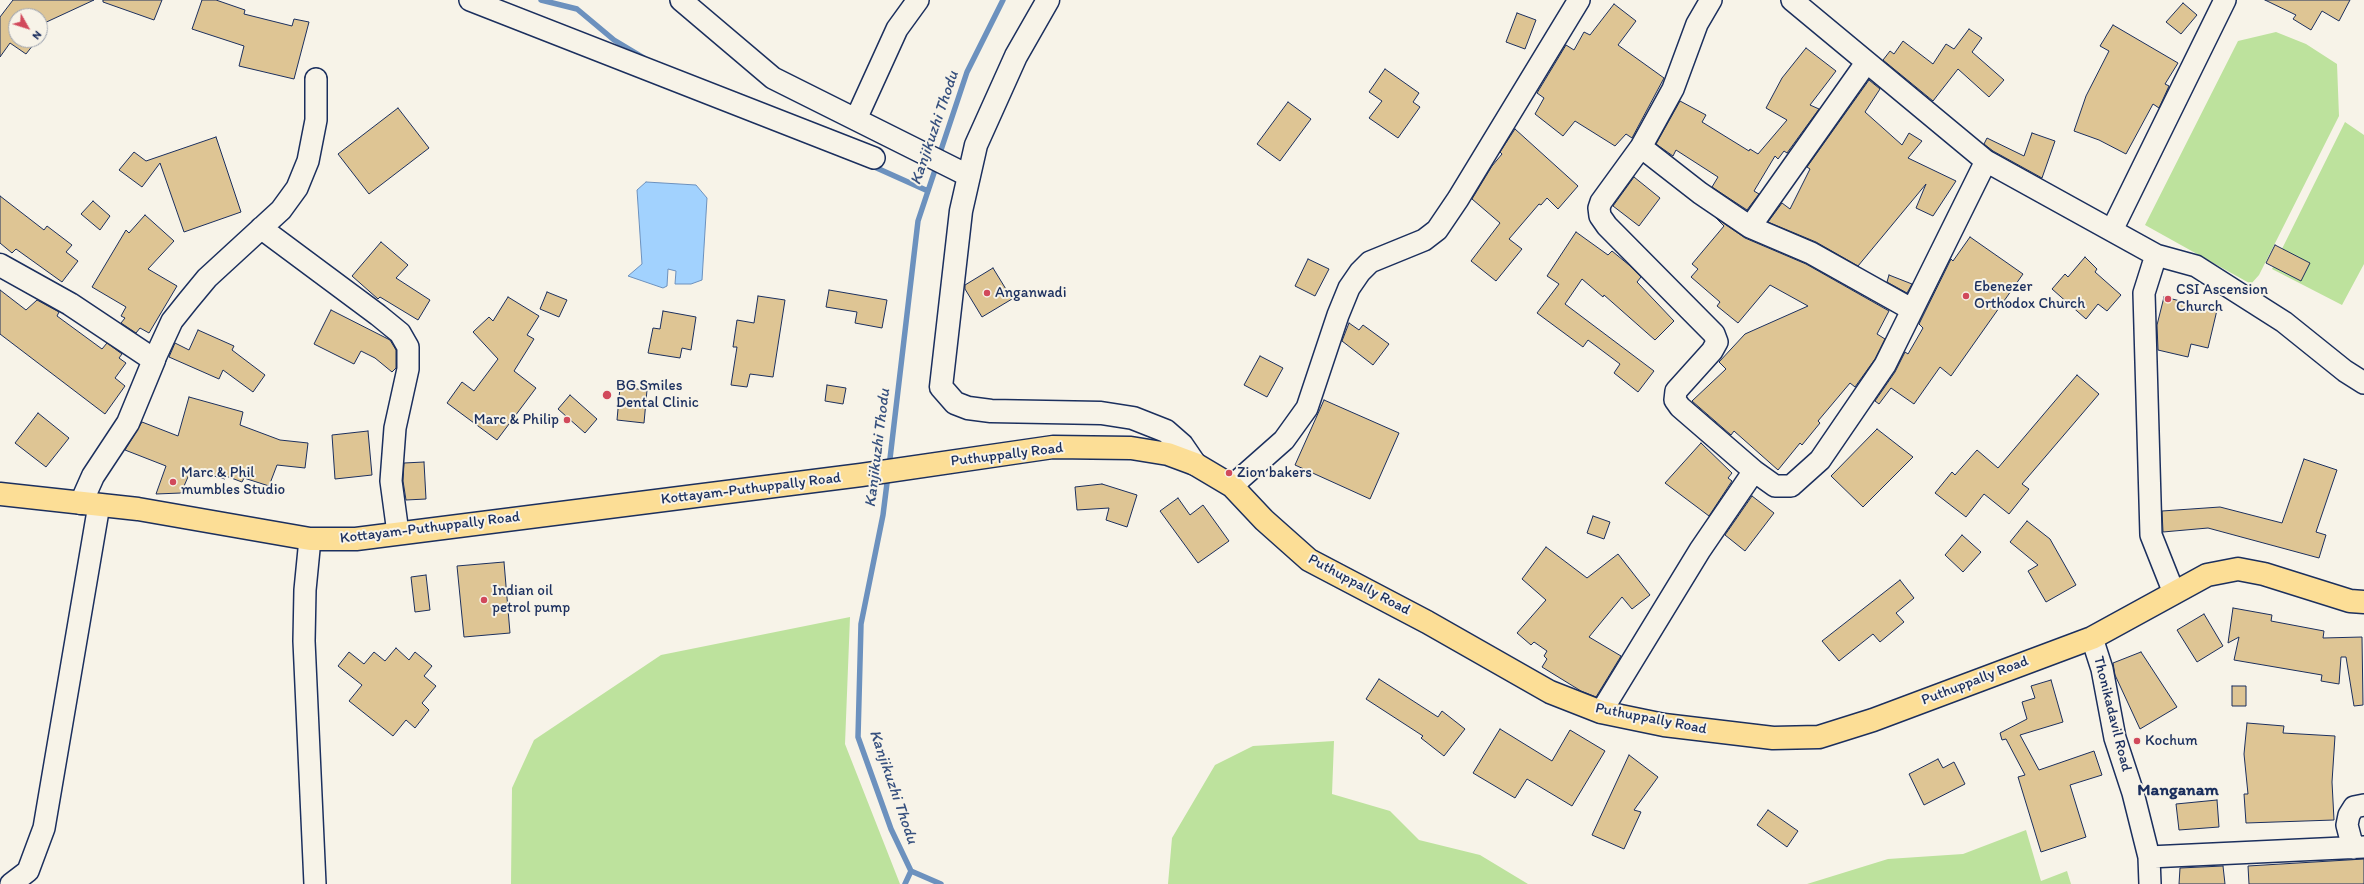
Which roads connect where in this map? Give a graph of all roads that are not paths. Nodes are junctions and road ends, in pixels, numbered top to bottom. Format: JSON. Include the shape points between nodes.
{"nodes":[{"id":1,"x":470,"y":0,"type":"edge"},
{"id":2,"x":681,"y":0,"type":"edge"},
{"id":3,"x":918,"y":0,"type":"edge"},
{"id":4,"x":1048,"y":0,"type":"edge"},
{"id":5,"x":1579,"y":0,"type":"edge"},
{"id":6,"x":1711,"y":0,"type":"edge"},
{"id":7,"x":1792,"y":0,"type":"edge"},
{"id":8,"x":2225,"y":0,"type":"edge"},
{"id":9,"x":1866,"y":63,"type":"junction"},
{"id":10,"x":316,"y":79,"type":"dead end"},
{"id":11,"x":856,"y":119,"type":"junction"},
{"id":12,"x":1641,"y":147,"type":"junction"},
{"id":13,"x":874,"y":158,"type":"dead end"},
{"id":14,"x":1986,"y":161,"type":"junction"},
{"id":15,"x":969,"y":176,"type":"junction"},
{"id":16,"x":1750,"y":227,"type":"junction"},
{"id":17,"x":261,"y":228,"type":"junction"},
{"id":18,"x":2112,"y":230,"type":"junction"},
{"id":19,"x":2156,"y":255,"type":"junction"},
{"id":20,"x":0,"y":265,"type":"edge"},
{"id":21,"x":1911,"y":309,"type":"junction"},
{"id":22,"x":154,"y":360,"type":"junction"},
{"id":23,"x":2364,"y":383,"type":"edge"},
{"id":24,"x":1194,"y":464,"type":"junction"},
{"id":25,"x":1754,"y":471,"type":"junction"},
{"id":26,"x":861,"y":475,"type":"joint"},
{"id":27,"x":1232,"y":486,"type":"junction"},
{"id":28,"x":0,"y":494,"type":"edge"},
{"id":29,"x":90,"y":504,"type":"junction"},
{"id":30,"x":398,"y":533,"type":"junction"},
{"id":31,"x":310,"y":539,"type":"junction"},
{"id":32,"x":2174,"y":593,"type":"junction"},
{"id":33,"x":2364,"y":602,"type":"edge"},
{"id":34,"x":2092,"y":638,"type":"junction"},
{"id":35,"x":1602,"y":712,"type":"junction"},
{"id":36,"x":2364,"y":805,"type":"edge"},
{"id":37,"x":2358,"y":848,"type":"edge"},
{"id":38,"x":2148,"y":857,"type":"junction"},
{"id":39,"x":11,"y":884,"type":"edge"},
{"id":40,"x":315,"y":884,"type":"edge"},
{"id":41,"x":2150,"y":884,"type":"edge"}],
"edges":[{"from":1,"to":13,"type":"street"},
{"from":2,"to":11,"type":"street","via":[[773,78]]},
{"from":3,"to":11,"type":"street","via":[[897,29]]},
{"from":4,"to":15,"type":"street","via":[[1016,56],[976,145]]},
{"from":5,"to":27,"type":"street","via":[[1437,230],[1424,240],[1370,262],[1360,272],[1349,288],[1338,315],[1307,408],[1284,440]]},
{"from":6,"to":12,"type":"street","via":[[1697,24],[1673,89]]},
{"from":7,"to":9,"type":"street"},
{"from":8,"to":18,"type":"street"},
{"from":9,"to":14,"type":"street"},
{"from":9,"to":16,"type":"street"},
{"from":10,"to":17,"type":"street","via":[[316,120],[308,161],[293,194],[281,210]]},
{"from":11,"to":15,"type":"street"},
{"from":12,"to":16,"type":"street","via":[[1700,193]]},
{"from":12,"to":25,"type":"street","via":[[1601,202],[1600,216],[1625,246],[1714,334],[1717,342],[1715,347],[1676,391],[1675,400]]},
{"from":14,"to":18,"type":"street"},
{"from":14,"to":21,"type":"street"},
{"from":15,"to":24,"type":"street","via":[[954,258],[941,386],[946,395],[955,403],[968,408],[991,411],[1101,413],[1133,418],[1166,431],[1182,445]]},
{"from":16,"to":21,"type":"street","via":[[1811,253]]},
{"from":17,"to":22,"type":"street","via":[[207,278],[188,301],[172,321]]},
{"from":17,"to":30,"type":"street","via":[[378,315],[400,333],[408,347],[408,369],[395,428],[391,481]]},
{"from":18,"to":19,"type":"street"},
{"from":19,"to":23,"type":"street","via":[[2196,266],[2284,322]]},
{"from":19,"to":32,"type":"street","via":[[2144,293],[2151,535]]},
{"from":20,"to":22,"type":"street","via":[[70,304]]},
{"from":21,"to":25,"type":"street","via":[[1885,365],[1820,460],[1791,486],[1775,486]]},
{"from":22,"to":29,"type":"street","via":[[128,423],[93,476]]},
{"from":24,"to":26,"type":"main road","name":"Puthuppally Road","via":[[1168,454],[1131,448],[1053,447]]},
{"from":24,"to":27,"type":"main road","name":"Puthuppally Road"},
{"from":25,"to":35,"type":"street","via":[[1700,550]]},
{"from":26,"to":30,"type":"main road","name":"Kottayam-Puthuppally Road"},
{"from":27,"to":35,"type":"main road","name":"Puthuppally Road","via":[[1264,520],[1309,560],[1428,622],[1550,692]]},
{"from":28,"to":29,"type":"main road","name":"Kottayam-Puthuppally Road"},
{"from":29,"to":31,"type":"main road","name":"Kottayam-Puthuppally Road","via":[[138,509]]},
{"from":29,"to":39,"type":"street","via":[[44,828],[28,871]]},
{"from":30,"to":31,"type":"main road","name":"Kottayam-Puthuppally Road","via":[[356,539]]},
{"from":31,"to":40,"type":"street","via":[[304,641]]},
{"from":32,"to":33,"type":"main road","name":"Puthuppally Road","via":[[2207,575],[2238,569],[2264,574],[2350,601]]},
{"from":32,"to":34,"type":"main road","name":"Puthuppally Road"},
{"from":34,"to":35,"type":"main road","name":"Puthuppally Road","via":[[1873,720],[1819,737],[1773,738],[1732,734],[1664,725]]},
{"from":34,"to":38,"type":"street","name":"Thonikadavil Road","via":[[2102,669],[2116,738],[2133,793]]},
{"from":36,"to":37,"type":"street","via":[[2354,807],[2347,826]]},
{"from":37,"to":38,"type":"street"},
{"from":38,"to":41,"type":"street","name":"Thonikadavil Road"}]}
